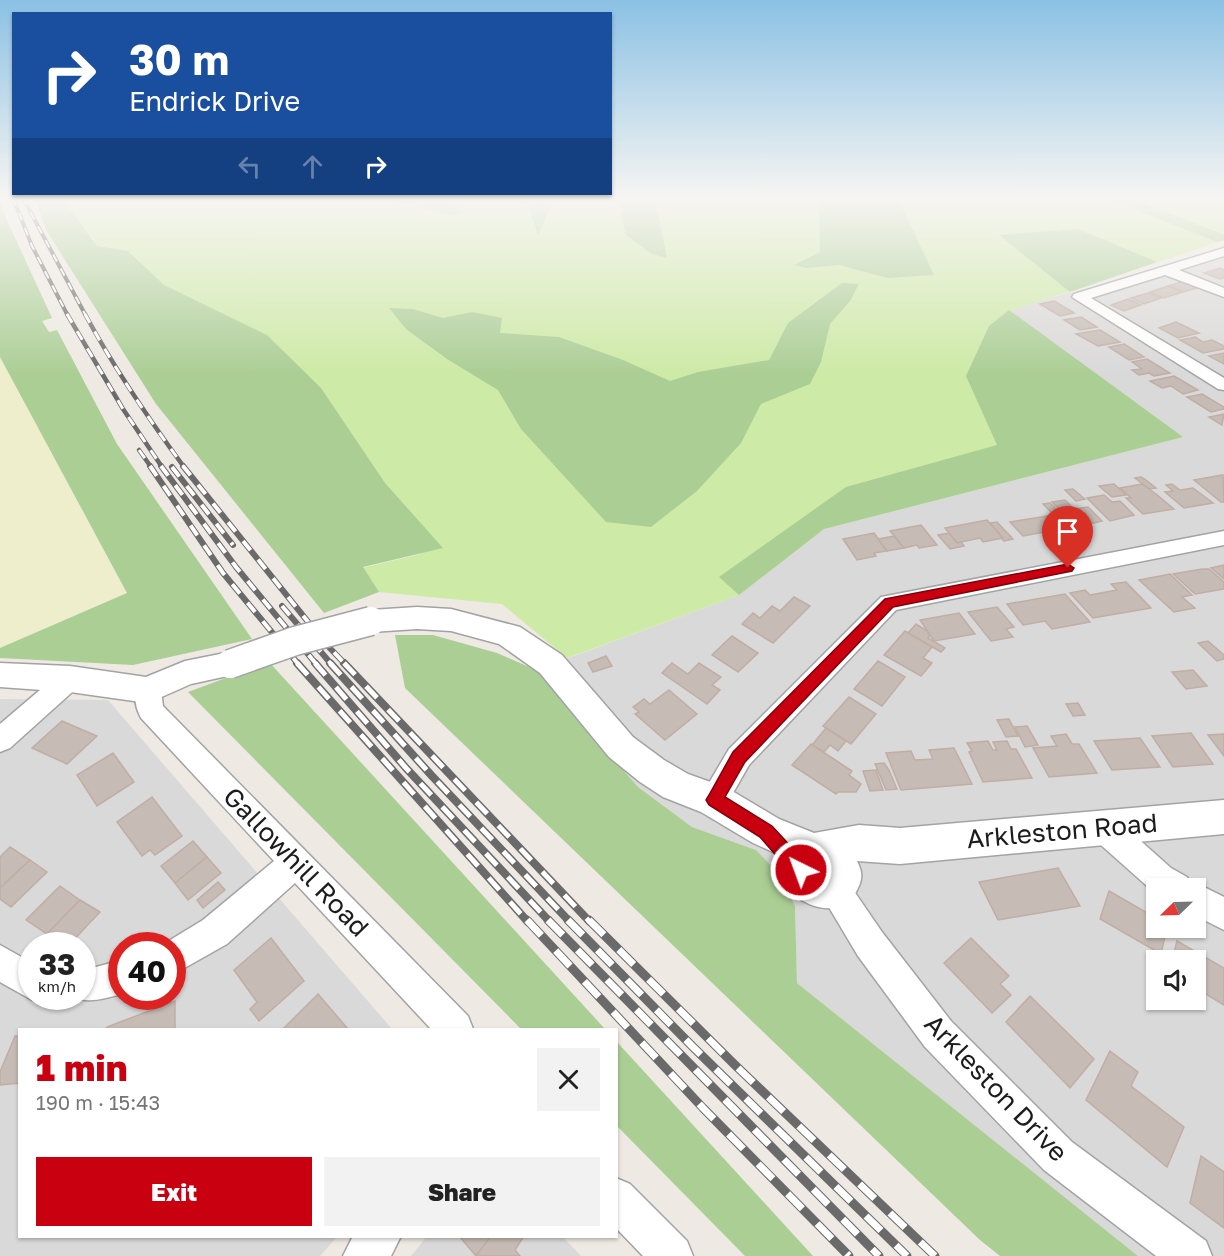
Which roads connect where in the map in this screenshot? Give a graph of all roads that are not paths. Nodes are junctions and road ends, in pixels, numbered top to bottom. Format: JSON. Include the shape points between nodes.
{"nodes":[{"id":1,"x":1209,"y":257,"type":"edge"},
{"id":2,"x":1166,"y":270,"type":"junction"},
{"id":3,"x":1224,"y":293,"type":"edge"},
{"id":4,"x":1224,"y":385,"type":"edge"},
{"id":5,"x":1224,"y":538,"type":"edge"},
{"id":6,"x":0,"y":675,"type":"edge"},
{"id":7,"x":70,"y":679,"type":"junction"},
{"id":8,"x":148,"y":690,"type":"junction"},
{"id":9,"x":0,"y":740,"type":"edge"},
{"id":10,"x":714,"y":800,"type":"junction"},
{"id":11,"x":1224,"y":817,"type":"edge"},
{"id":12,"x":1104,"y":828,"type":"junction"},
{"id":13,"x":296,"y":862,"type":"junction"},
{"id":14,"x":822,"y":867,"type":"junction"},
{"id":15,"x":1159,"y":878,"type":"edge"},
{"id":16,"x":1206,"y":904,"type":"edge"},
{"id":17,"x":1224,"y":914,"type":"edge"},
{"id":18,"x":186,"y":950,"type":"edge"},
{"id":19,"x":0,"y":962,"type":"edge"},
{"id":20,"x":18,"y":974,"type":"edge"},
{"id":21,"x":454,"y":1028,"type":"edge"},
{"id":22,"x":618,"y":1200,"type":"edge"},
{"id":23,"x":378,"y":1238,"type":"edge"},
{"id":24,"x":364,"y":1256,"type":"edge"},
{"id":25,"x":672,"y":1256,"type":"edge"},
{"id":26,"x":1191,"y":1256,"type":"edge"}],
"edges":[{"from":1,"to":2,"type":"street"},
{"from":2,"to":3,"type":"street"},
{"from":2,"to":4,"type":"street","via":[[1079,297]]},
{"from":5,"to":10,"type":"street","via":[[889,603],[739,757]]},
{"from":6,"to":7,"type":"street"},
{"from":7,"to":8,"type":"street"},
{"from":7,"to":9,"type":"street"},
{"from":8,"to":10,"type":"street","bridge":true,"via":[[185,673],[230,664],[370,621],[451,620],[509,635],[551,664],[621,747],[676,786]]},
{"from":8,"to":13,"type":"street","name":"Gallowhill Road","via":[[150,710]]},
{"from":10,"to":14,"type":"street"},
{"from":11,"to":12,"type":"street","name":"Arkleston Road"},
{"from":12,"to":14,"type":"street","name":"Arkleston Road","via":[[900,846],[863,861]]},
{"from":12,"to":15,"type":"street"},
{"from":13,"to":18,"type":"street","via":[[215,932]]},
{"from":13,"to":21,"type":"street","name":"Gallowhill Road"},
{"from":14,"to":26,"type":"street","name":"Arkleston Drive","via":[[870,944],[938,1034],[1058,1156]]},
{"from":16,"to":17,"type":"street"},
{"from":19,"to":20,"type":"street"},
{"from":22,"to":25,"type":"street"},
{"from":23,"to":24,"type":"street"}]}
